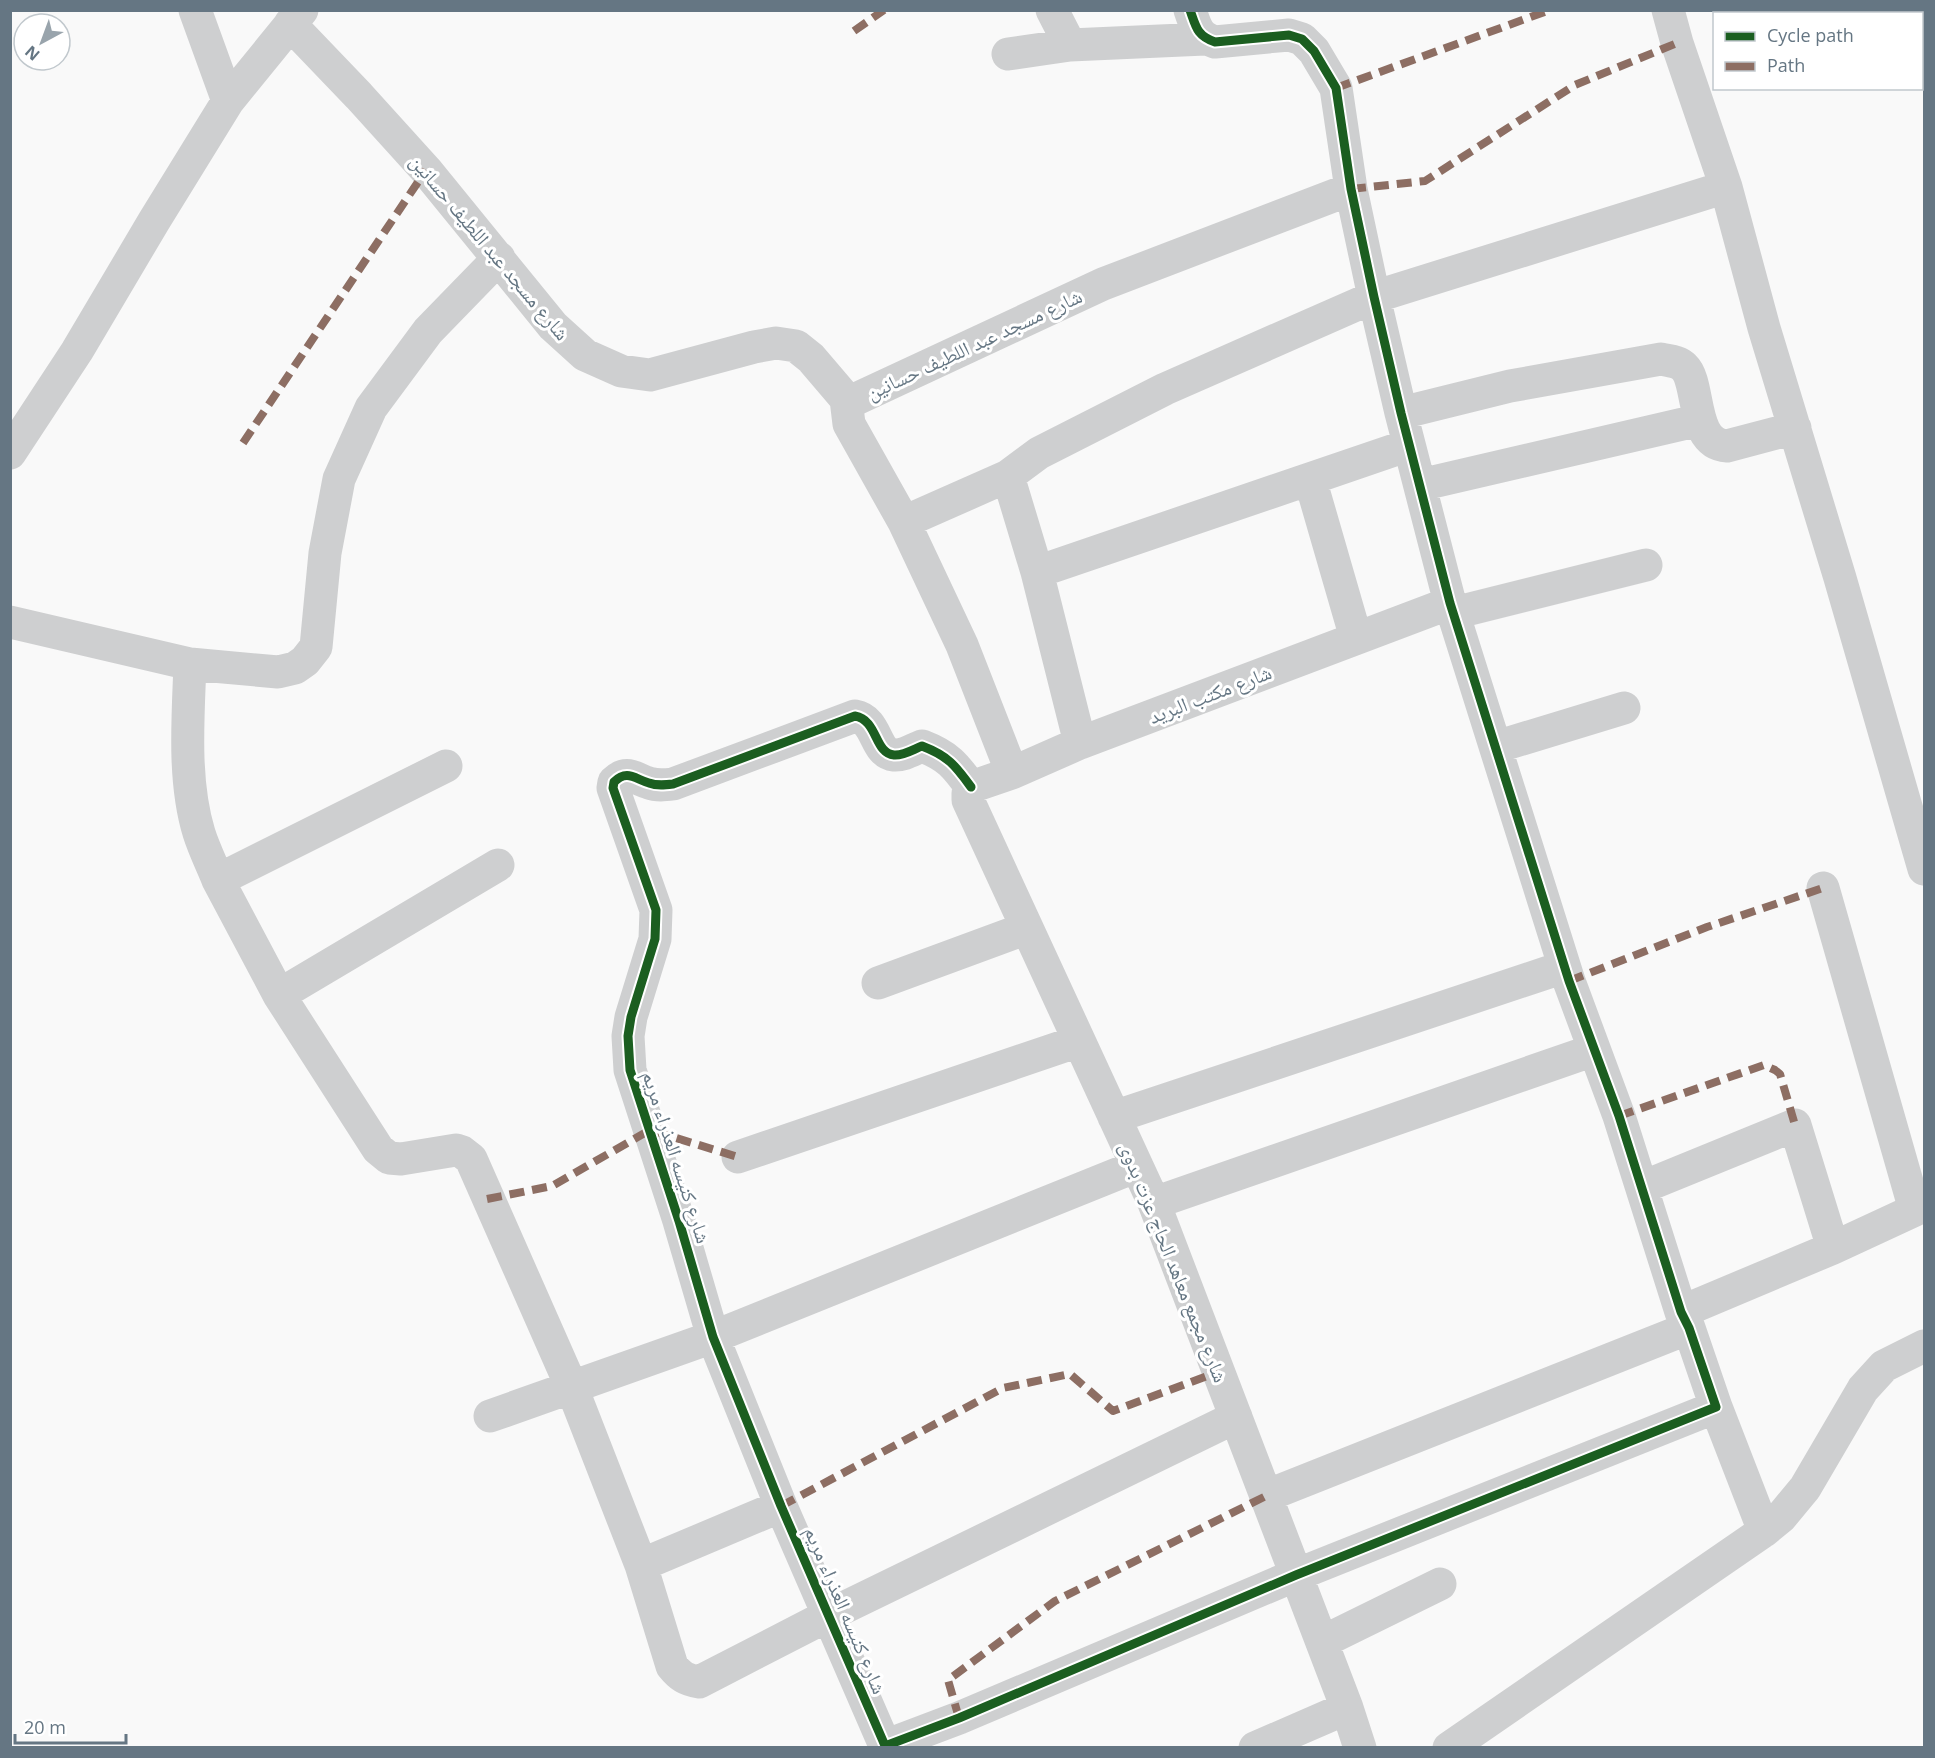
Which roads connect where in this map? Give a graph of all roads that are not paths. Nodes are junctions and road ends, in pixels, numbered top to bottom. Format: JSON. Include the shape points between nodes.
{"nodes":[{"id":1,"x":195,"y":10,"type":"edge"},
{"id":2,"x":1052,"y":10,"type":"edge"},
{"id":3,"x":1668,"y":10,"type":"edge"},
{"id":4,"x":296,"y":17,"type":"edge"},
{"id":5,"x":1198,"y":25,"type":"edge"},
{"id":6,"x":1070,"y":45,"type":"junction"},
{"id":7,"x":1008,"y":54,"type":"dead end"},
{"id":8,"x":228,"y":101,"type":"junction"},
{"id":9,"x":1726,"y":187,"type":"junction"},
{"id":10,"x":1351,"y":189,"type":"junction"},
{"id":11,"x":499,"y":258,"type":"junction"},
{"id":12,"x":1374,"y":297,"type":"junction"},
{"id":13,"x":846,"y":399,"type":"junction"},
{"id":14,"x":1401,"y":413,"type":"junction"},
{"id":15,"x":1700,"y":420,"type":"junction"},
{"id":16,"x":1795,"y":428,"type":"junction"},
{"id":17,"x":1409,"y":445,"type":"junction"},
{"id":18,"x":10,"y":453,"type":"edge"},
{"id":19,"x":1008,"y":476,"type":"junction"},
{"id":20,"x":1310,"y":479,"type":"junction"},
{"id":21,"x":1420,"y":484,"type":"junction"},
{"id":22,"x":904,"y":522,"type":"junction"},
{"id":23,"x":1646,"y":565,"type":"dead end"},
{"id":24,"x":1037,"y":572,"type":"junction"},
{"id":25,"x":1451,"y":608,"type":"junction"},
{"id":26,"x":10,"y":622,"type":"edge"},
{"id":27,"x":1356,"y":638,"type":"junction"},
{"id":28,"x":190,"y":664,"type":"junction"},
{"id":29,"x":1624,"y":708,"type":"dead end"},
{"id":30,"x":1080,"y":743,"type":"junction"},
{"id":31,"x":1496,"y":747,"type":"junction"},
{"id":32,"x":446,"y":766,"type":"dead end"},
{"id":33,"x":1012,"y":773,"type":"junction"},
{"id":34,"x":971,"y":787,"type":"junction"},
{"id":35,"x":498,"y":865,"type":"dead end"},
{"id":36,"x":1924,"y":869,"type":"edge"},
{"id":37,"x":218,"y":880,"type":"junction"},
{"id":38,"x":1823,"y":888,"type":"dead end"},
{"id":39,"x":1027,"y":927,"type":"junction"},
{"id":40,"x":1564,"y":967,"type":"junction"},
{"id":41,"x":878,"y":983,"type":"dead end"},
{"id":42,"x":279,"y":995,"type":"junction"},
{"id":43,"x":1079,"y":1041,"type":"junction"},
{"id":44,"x":1594,"y":1050,"type":"junction"},
{"id":45,"x":1114,"y":1117,"type":"junction"},
{"id":46,"x":738,"y":1157,"type":"dead end"},
{"id":47,"x":1137,"y":1166,"type":"junction"},
{"id":48,"x":1643,"y":1187,"type":"junction"},
{"id":49,"x":1154,"y":1203,"type":"junction"},
{"id":50,"x":1920,"y":1223,"type":"edge"},
{"id":51,"x":1833,"y":1248,"type":"junction"},
{"id":52,"x":1685,"y":1320,"type":"junction"},
{"id":53,"x":713,"y":1337,"type":"junction"},
{"id":54,"x":1924,"y":1346,"type":"edge"},
{"id":55,"x":572,"y":1388,"type":"junction"},
{"id":56,"x":1716,"y":1407,"type":"junction"},
{"id":57,"x":490,"y":1416,"type":"dead end"},
{"id":58,"x":1236,"y":1417,"type":"junction"},
{"id":59,"x":1266,"y":1496,"type":"junction"},
{"id":60,"x":781,"y":1506,"type":"junction"},
{"id":61,"x":1764,"y":1532,"type":"junction"},
{"id":62,"x":641,"y":1565,"type":"junction"},
{"id":63,"x":1296,"y":1575,"type":"junction"},
{"id":64,"x":1440,"y":1584,"type":"dead end"},
{"id":65,"x":829,"y":1615,"type":"junction"},
{"id":66,"x":1322,"y":1642,"type":"junction"},
{"id":67,"x":1347,"y":1708,"type":"junction"},
{"id":68,"x":886,"y":1747,"type":"edge"},
{"id":69,"x":1255,"y":1748,"type":"edge"},
{"id":70,"x":1360,"y":1748,"type":"edge"},
{"id":71,"x":1449,"y":1748,"type":"edge"}],
"edges":[{"from":1,"to":8,"type":"street"},
{"from":2,"to":6,"type":"street"},
{"from":3,"to":9,"type":"street"},
{"from":4,"to":8,"type":"street"},
{"from":4,"to":11,"type":"street","name":"شارع مسجد عبد اللطيف حسانين"},
{"from":5,"to":6,"type":"street"},
{"from":5,"to":10,"type":"street","via":[[1215,42],[1289,35],[1302,39],[1314,51],[1336,88]]},
{"from":6,"to":7,"type":"street"},
{"from":8,"to":18,"type":"street","via":[[77,351]]},
{"from":9,"to":12,"type":"street"},
{"from":9,"to":16,"type":"street"},
{"from":10,"to":12,"type":"street"},
{"from":10,"to":13,"type":"street","name":"شارع مسجد عبد اللطيف حسانين","via":[[1102,284],[854,400]]},
{"from":11,"to":13,"type":"street","name":"شارع مسجد عبد اللطيف حسانين","via":[[553,326],[585,355],[621,371],[650,375],[776,343],[796,346]]},
{"from":11,"to":28,"type":"street","via":[[428,331],[371,408],[339,479],[325,552],[316,647],[295,668],[278,672]]},
{"from":12,"to":14,"type":"street"},
{"from":12,"to":19,"type":"street","via":[[1120,411],[1039,453]]},
{"from":13,"to":22,"type":"street","via":[[849,424]]},
{"from":14,"to":15,"type":"street","via":[[1510,386],[1661,359],[1682,365],[1688,372]]},
{"from":14,"to":17,"type":"street"},
{"from":15,"to":16,"type":"street","via":[[1711,440],[1727,446]]},
{"from":15,"to":21,"type":"street"},
{"from":16,"to":36,"type":"street"},
{"from":17,"to":20,"type":"street"},
{"from":17,"to":21,"type":"street"},
{"from":19,"to":22,"type":"street"},
{"from":19,"to":24,"type":"street"},
{"from":20,"to":24,"type":"street"},
{"from":20,"to":27,"type":"street"},
{"from":21,"to":25,"type":"street"},
{"from":22,"to":33,"type":"street","via":[[962,645]]},
{"from":23,"to":25,"type":"street","name":"شارع مكتب البريد"},
{"from":24,"to":30,"type":"street"},
{"from":25,"to":27,"type":"street","name":"شارع مكتب البريد"},
{"from":25,"to":31,"type":"street"},
{"from":26,"to":28,"type":"street"},
{"from":27,"to":30,"type":"street","name":"شارع مكتب البريد"},
{"from":28,"to":37,"type":"street","via":[[187,729],[191,789],[199,832]]},
{"from":29,"to":31,"type":"street"},
{"from":30,"to":33,"type":"street","name":"شارع مكتب البريد"},
{"from":31,"to":40,"type":"street"},
{"from":32,"to":37,"type":"street"},
{"from":33,"to":34,"type":"street","name":"شارع مكتب البريد"},
{"from":34,"to":39,"type":"street","name":"شارع مجمع معاهد الحاج عزت بدوى","via":[[968,800]]},
{"from":34,"to":53,"type":"street","name":"شارع كنيسه العذراء مريم","via":[[942,754],[922,746],[898,754],[887,752],[868,722],[855,716],[673,784],[651,784],[625,774],[614,782],[656,910],[655,939],[631,1017],[630,1070]]},
{"from":35,"to":42,"type":"street"},
{"from":37,"to":42,"type":"street"},
{"from":38,"to":50,"type":"street"},
{"from":39,"to":41,"type":"street"},
{"from":39,"to":43,"type":"street","name":"شارع مجمع معاهد الحاج عزت بدوى"},
{"from":40,"to":44,"type":"street"},
{"from":40,"to":45,"type":"street"},
{"from":42,"to":55,"type":"street","via":[[378,1149],[389,1158],[401,1160],[456,1150],[471,1159]]},
{"from":43,"to":45,"type":"street","name":"شارع مجمع معاهد الحاج عزت بدوى"},
{"from":43,"to":46,"type":"street"},
{"from":44,"to":48,"type":"street"},
{"from":44,"to":49,"type":"street"},
{"from":45,"to":47,"type":"street","name":"شارع مجمع معاهد الحاج عزت بدوى"},
{"from":47,"to":49,"type":"street","name":"شارع مجمع معاهد الحاج عزت بدوى"},
{"from":47,"to":53,"type":"street"},
{"from":48,"to":51,"type":"street","via":[[1795,1125]]},
{"from":48,"to":52,"type":"street"},
{"from":49,"to":58,"type":"street","name":"شارع مجمع معاهد الحاج عزت بدوى"},
{"from":50,"to":51,"type":"street"},
{"from":51,"to":52,"type":"street"},
{"from":52,"to":56,"type":"street"},
{"from":52,"to":59,"type":"street"},
{"from":53,"to":55,"type":"street"},
{"from":53,"to":60,"type":"street","name":"شارع كنيسه العذراء مريم"},
{"from":54,"to":61,"type":"street","via":[[1884,1366],[1863,1389],[1805,1488]]},
{"from":55,"to":57,"type":"street"},
{"from":55,"to":62,"type":"street"},
{"from":56,"to":61,"type":"street"},
{"from":56,"to":63,"type":"street"},
{"from":58,"to":59,"type":"street","name":"شارع مجمع معاهد الحاج عزت بدوى"},
{"from":58,"to":65,"type":"street"},
{"from":59,"to":63,"type":"street","name":"شارع مجمع معاهد الحاج عزت بدوى"},
{"from":60,"to":62,"type":"street"},
{"from":60,"to":65,"type":"street","name":"شارع كنيسه العذراء مريم"},
{"from":61,"to":71,"type":"street"},
{"from":62,"to":65,"type":"street","via":[[672,1666],[688,1681],[699,1682]]},
{"from":63,"to":66,"type":"street","name":"شارع مجمع معاهد الحاج عزت بدوى"},
{"from":63,"to":68,"type":"street"},
{"from":64,"to":66,"type":"street"},
{"from":65,"to":68,"type":"street","name":"شارع كنيسه العذراء مريم"},
{"from":66,"to":67,"type":"street","name":"شارع مجمع معاهد الحاج عزت بدوى"},
{"from":67,"to":69,"type":"street"},
{"from":67,"to":70,"type":"street","name":"شارع مجمع معاهد الحاج عزت بدوى"}]}
